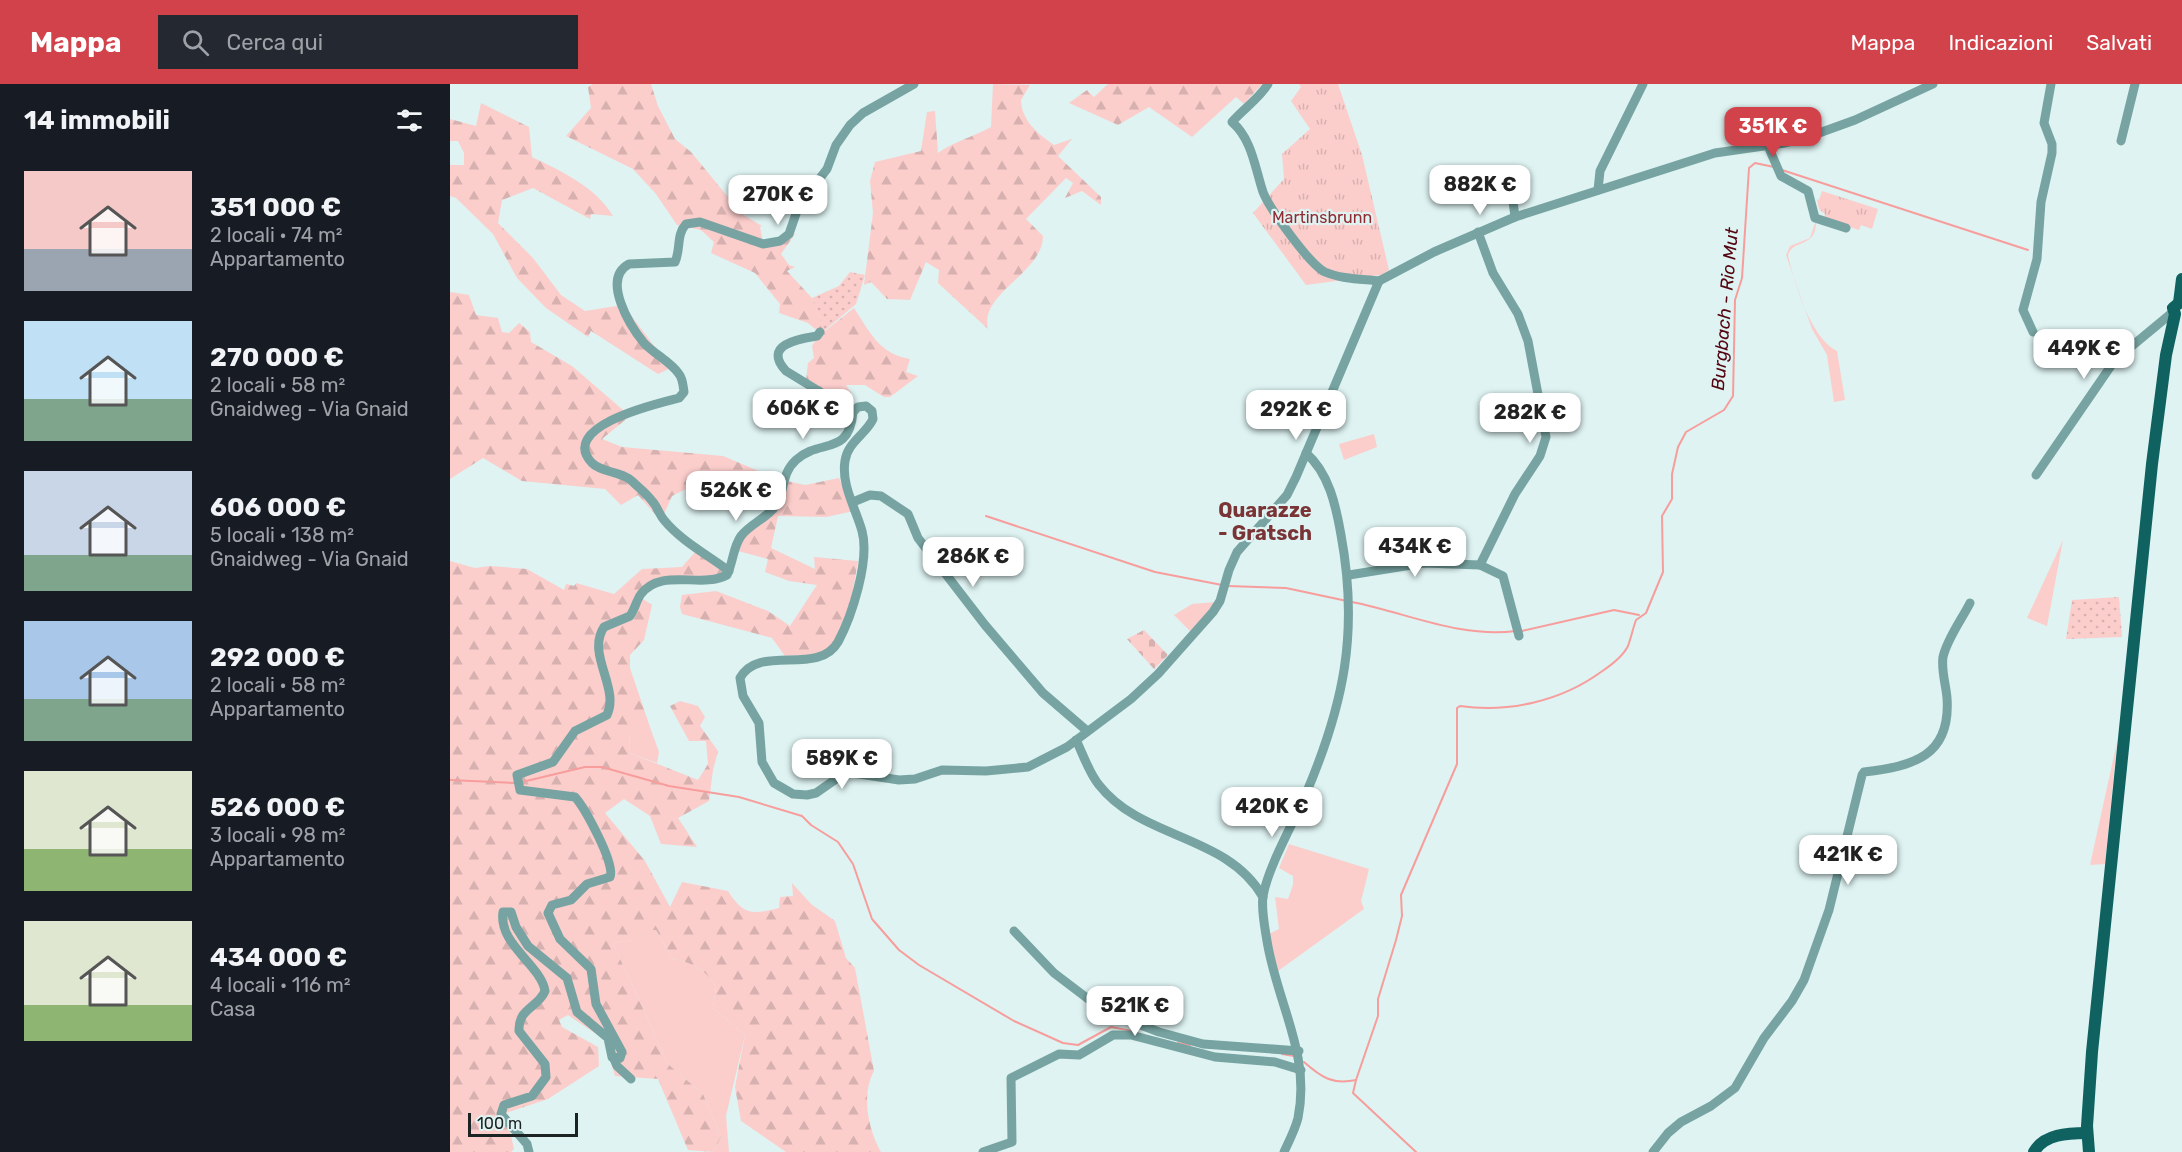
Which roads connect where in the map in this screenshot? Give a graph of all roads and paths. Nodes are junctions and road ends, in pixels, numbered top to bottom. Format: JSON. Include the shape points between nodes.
{"nodes":[{"id":1,"x":914,"y":84,"type":"edge"},
{"id":2,"x":1268,"y":84,"type":"edge"},
{"id":3,"x":1643,"y":84,"type":"edge"},
{"id":4,"x":1933,"y":84,"type":"edge"},
{"id":5,"x":2051,"y":84,"type":"edge"},
{"id":6,"x":2135,"y":84,"type":"edge"},
{"id":7,"x":2121,"y":141,"type":"dead end"},
{"id":8,"x":1768,"y":146,"type":"junction"},
{"id":9,"x":1509,"y":170,"type":"dead end"},
{"id":10,"x":1598,"y":190,"type":"junction"},
{"id":11,"x":1515,"y":217,"type":"junction"},
{"id":12,"x":1846,"y":228,"type":"dead end"},
{"id":13,"x":1478,"y":232,"type":"junction"},
{"id":14,"x":2182,"y":279,"type":"edge"},
{"id":15,"x":1379,"y":281,"type":"junction"},
{"id":16,"x":2178,"y":309,"type":"edge"},
{"id":17,"x":820,"y":332,"type":"dead end"},
{"id":18,"x":2033,"y":333,"type":"dead end"},
{"id":19,"x":853,"y":412,"type":"junction"},
{"id":20,"x":1306,"y":453,"type":"junction"},
{"id":21,"x":2036,"y":475,"type":"dead end"},
{"id":22,"x":853,"y":502,"type":"junction"},
{"id":23,"x":1480,"y":565,"type":"junction"},
{"id":24,"x":729,"y":571,"type":"junction"},
{"id":25,"x":1349,"y":575,"type":"junction"},
{"id":26,"x":1970,"y":603,"type":"dead end"},
{"id":27,"x":1518,"y":632,"type":"dead end"},
{"id":28,"x":1086,"y":730,"type":"junction"},
{"id":29,"x":1076,"y":740,"type":"junction"},
{"id":30,"x":1263,"y":897,"type":"junction"},
{"id":31,"x":1014,"y":931,"type":"dead end"},
{"id":32,"x":1299,"y":1051,"type":"junction"},
{"id":33,"x":614,"y":1059,"type":"junction"},
{"id":34,"x":1301,"y":1070,"type":"junction"},
{"id":35,"x":631,"y":1079,"type":"dead end"},
{"id":36,"x":2087,"y":1133,"type":"junction"},
{"id":37,"x":529,"y":1152,"type":"edge"},
{"id":38,"x":983,"y":1152,"type":"edge"},
{"id":39,"x":1284,"y":1152,"type":"edge"},
{"id":40,"x":1653,"y":1152,"type":"edge"},
{"id":41,"x":2034,"y":1152,"type":"edge"},
{"id":42,"x":2089,"y":1152,"type":"edge"}],
"edges":[{"from":1,"to":24,"type":"street","via":[[863,113],[850,125],[827,169],[798,205],[789,234],[780,241],[763,244],[700,222],[686,224],[681,230],[675,262],[629,264],[620,273],[621,302],[634,328],[657,356],[679,373],[684,392],[679,398],[630,410],[602,426],[592,434],[586,456],[594,466],[628,477],[680,535]]},
{"from":2,"to":15,"type":"street","via":[[1261,97],[1252,100],[1232,122],[1245,133],[1267,200],[1297,245],[1323,271]]},
{"from":3,"to":10,"type":"street","via":[[1600,171]]},
{"from":4,"to":8,"type":"street","via":[[1855,120]]},
{"from":5,"to":18,"type":"street","via":[[2044,123],[2052,153],[2041,202],[2037,259],[2023,310]]},
{"from":6,"to":7,"type":"street"},
{"from":8,"to":10,"type":"street","via":[[1715,153]]},
{"from":8,"to":12,"type":"street","via":[[1775,168],[1808,190],[1815,218]]},
{"from":9,"to":11,"type":"street"},
{"from":10,"to":11,"type":"street"},
{"from":11,"to":13,"type":"street"},
{"from":13,"to":15,"type":"street"},
{"from":13,"to":23,"type":"street","via":[[1493,273],[1518,314],[1528,341],[1546,437],[1540,456],[1515,494]]},
{"from":14,"to":16,"type":"main road"},
{"from":15,"to":20,"type":"street"},
{"from":16,"to":21,"type":"street","via":[[2115,360]]},
{"from":16,"to":36,"type":"main road","via":[[2166,355],[2152,464]]},
{"from":17,"to":19,"type":"street","via":[[787,342],[779,364]]},
{"from":19,"to":22,"type":"street","via":[[866,406],[873,419],[845,460]]},
{"from":19,"to":24,"type":"street","via":[[852,429],[840,442],[801,456],[790,466],[778,503],[739,540]]},
{"from":20,"to":25,"type":"street","via":[[1315,461],[1330,490]]},
{"from":20,"to":28,"type":"street","via":[[1287,495],[1237,552],[1213,612],[1158,674],[1131,699]]},
{"from":22,"to":28,"type":"street","via":[[870,495],[881,496],[908,514],[918,538],[985,625],[1043,693]]},
{"from":22,"to":29,"type":"street","via":[[864,551],[854,601],[837,644],[826,655],[752,665],[740,678],[743,696],[759,723],[762,762],[774,783],[793,794],[807,795],[846,772],[899,780],[942,770],[1014,770],[1045,759]]},
{"from":23,"to":25,"type":"street","via":[[1424,563]]},
{"from":23,"to":27,"type":"street","via":[[1503,576]]},
{"from":24,"to":33,"type":"street","via":[[714,580],[668,580],[654,584],[641,594],[630,616],[604,627],[599,642],[609,699],[607,715],[575,731],[552,762],[520,772],[516,782],[525,792],[575,796],[612,865],[610,876],[587,884],[571,900],[552,905],[548,913],[560,939],[591,969],[596,1004],[622,1052],[620,1058]]},
{"from":25,"to":30,"type":"street","via":[[1349,644],[1342,691]]},
{"from":26,"to":40,"type":"street","via":[[1943,656],[1948,715],[1944,734],[1919,759],[1862,775],[1829,910],[1804,980],[1792,1001],[1734,1088],[1681,1122]]},
{"from":28,"to":29,"type":"street"},
{"from":29,"to":30,"type":"street","via":[[1098,785],[1130,812],[1228,859]]},
{"from":30,"to":32,"type":"street","via":[[1272,972]]},
{"from":31,"to":32,"type":"street","via":[[1054,973],[1104,1011],[1203,1044]]},
{"from":32,"to":34,"type":"street"},
{"from":33,"to":35,"type":"street"},
{"from":33,"to":37,"type":"street","via":[[608,1038],[577,1012],[567,978],[528,946],[511,912],[503,912],[510,940],[545,991],[538,1002],[525,1010],[519,1031],[545,1064],[546,1077],[532,1096],[504,1105],[501,1114],[527,1144]]},
{"from":34,"to":38,"type":"street","via":[[1275,1062],[1215,1057],[1131,1035],[1113,1035],[1079,1055],[1059,1054],[1011,1078],[1012,1142]]},
{"from":34,"to":39,"type":"street","via":[[1297,1120]]},
{"from":36,"to":41,"type":"main road","via":[[2059,1135],[2043,1141]]},
{"from":36,"to":42,"type":"main road"}]}
